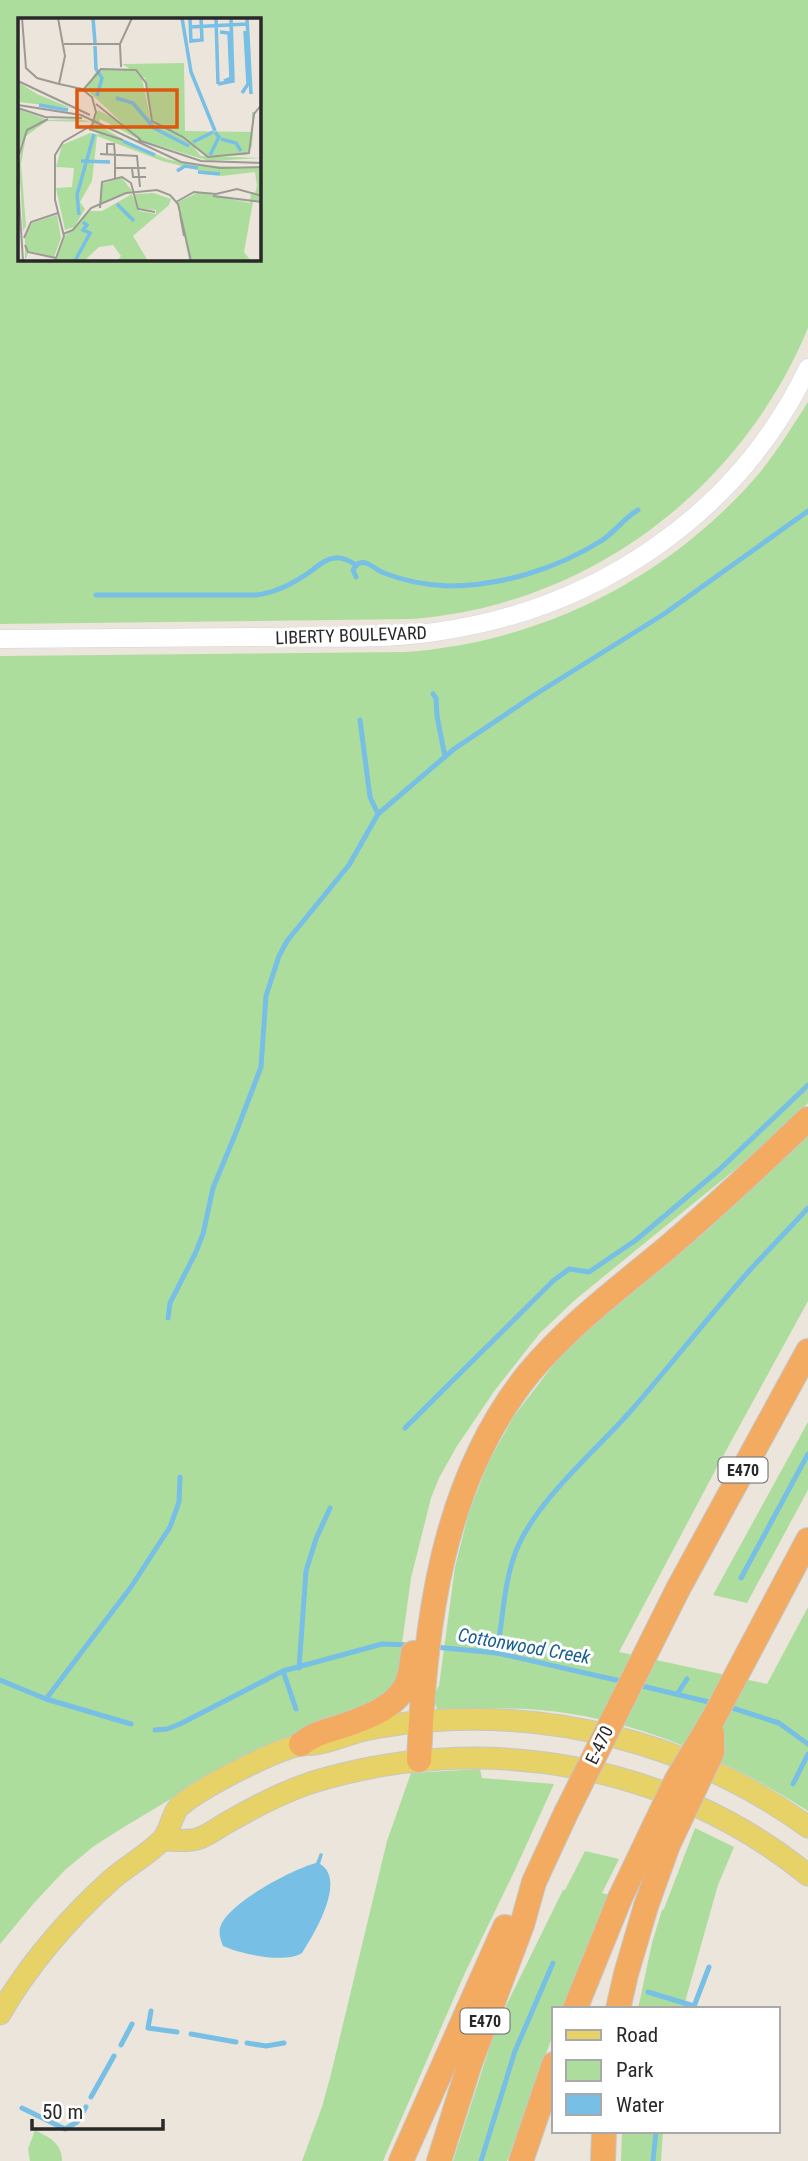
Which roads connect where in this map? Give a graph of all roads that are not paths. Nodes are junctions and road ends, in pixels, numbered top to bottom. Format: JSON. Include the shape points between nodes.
{"nodes":[{"id":1,"x":808,"y":368,"type":"edge"},
{"id":2,"x":0,"y":639,"type":"edge"},
{"id":3,"x":808,"y":1119,"type":"edge"},
{"id":4,"x":808,"y":1351,"type":"edge"},
{"id":5,"x":808,"y":1540,"type":"edge"},
{"id":6,"x":416,"y":1682,"type":"junction"},
{"id":7,"x":421,"y":1721,"type":"junction"},
{"id":8,"x":712,"y":1721,"type":"junction"},
{"id":9,"x":301,"y":1744,"type":"junction"},
{"id":10,"x":419,"y":1760,"type":"junction"},
{"id":11,"x":808,"y":1827,"type":"edge"},
{"id":12,"x":163,"y":1840,"type":"junction"},
{"id":13,"x":808,"y":1875,"type":"edge"},
{"id":14,"x":534,"y":1882,"type":"junction"},
{"id":15,"x":576,"y":2007,"type":"edge"},
{"id":16,"x":618,"y":2007,"type":"edge"},
{"id":17,"x":0,"y":2014,"type":"edge"},
{"id":18,"x":552,"y":2070,"type":"edge"},
{"id":19,"x":604,"y":2133,"type":"edge"},
{"id":20,"x":401,"y":2161,"type":"edge"},
{"id":21,"x":439,"y":2161,"type":"edge"},
{"id":22,"x":521,"y":2161,"type":"edge"},
{"id":23,"x":603,"y":2161,"type":"edge"}],
"edges":[{"from":1,"to":2,"type":"street","name":"LIBERTY BOULEVARD","via":[[759,447],[698,513],[627,566],[540,607],[464,628],[397,636]]},
{"from":3,"to":6,"type":"highway","via":[[700,1220],[583,1317],[513,1395],[474,1464],[453,1518],[430,1590]]},
{"from":4,"to":14,"type":"highway","name":"E-470","number":"E470","bridge":true,"via":[[678,1589]]},
{"from":5,"to":8,"type":"highway"},
{"from":6,"to":7,"type":"highway"},
{"from":6,"to":9,"type":"highway","via":[[380,1710],[311,1735]]},
{"from":7,"to":9,"type":"main road"},
{"from":7,"to":10,"type":"highway"},
{"from":7,"to":11,"type":"main road","via":[[526,1721],[630,1740],[727,1777]]},
{"from":8,"to":15,"type":"highway","bridge":true,"via":[[676,1781],[620,1898]]},
{"from":8,"to":16,"type":"highway","bridge":true,"via":[[712,1752],[668,1845]]},
{"from":9,"to":12,"type":"main road","via":[[251,1765],[179,1806]]},
{"from":10,"to":12,"type":"main road","via":[[307,1784],[199,1839]]},
{"from":10,"to":13,"type":"main road","via":[[520,1760],[621,1778],[709,1812],[758,1839]]},
{"from":12,"to":17,"type":"main road","via":[[80,1910],[31,1967]]},
{"from":14,"to":20,"type":"highway","via":[[510,1915]]},
{"from":14,"to":21,"type":"highway","name":"E-470","number":"E470"},
{"from":18,"to":22,"type":"highway"},
{"from":19,"to":23,"type":"highway"}]}
